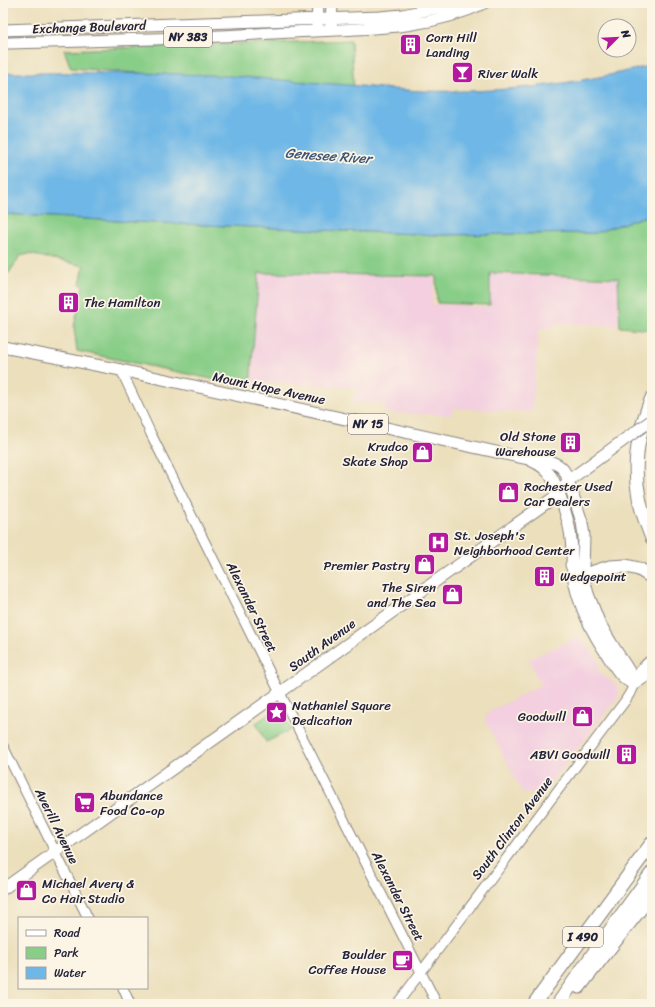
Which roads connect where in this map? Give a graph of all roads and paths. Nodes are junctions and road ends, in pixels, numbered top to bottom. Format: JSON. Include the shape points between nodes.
{"nodes":[{"id":1,"x":318,"y":3,"type":"edge"},
{"id":2,"x":332,"y":3,"type":"edge"},
{"id":3,"x":459,"y":3,"type":"edge"},
{"id":4,"x":484,"y":3,"type":"edge"},
{"id":5,"x":317,"y":25,"type":"junction"},
{"id":6,"x":331,"y":25,"type":"junction"},
{"id":7,"x":3,"y":30,"type":"edge"},
{"id":8,"x":3,"y":43,"type":"edge"},
{"id":9,"x":3,"y":347,"type":"edge"},
{"id":10,"x":121,"y":370,"type":"junction"},
{"id":11,"x":652,"y":398,"type":"edge"},
{"id":12,"x":652,"y":420,"type":"edge"},
{"id":13,"x":528,"y":459,"type":"junction"},
{"id":14,"x":569,"y":480,"type":"junction"},
{"id":15,"x":559,"y":494,"type":"junction"},
{"id":16,"x":652,"y":538,"type":"edge"},
{"id":17,"x":572,"y":565,"type":"junction"},
{"id":18,"x":584,"y":574,"type":"junction"},
{"id":19,"x":652,"y":577,"type":"edge"},
{"id":20,"x":652,"y":660,"type":"edge"},
{"id":21,"x":652,"y":672,"type":"edge"},
{"id":22,"x":634,"y":684,"type":"junction"},
{"id":23,"x":280,"y":692,"type":"junction"},
{"id":24,"x":3,"y":746,"type":"edge"},
{"id":25,"x":652,"y":836,"type":"edge"},
{"id":26,"x":652,"y":843,"type":"edge"},
{"id":27,"x":56,"y":852,"type":"junction"},
{"id":28,"x":632,"y":871,"type":"junction"},
{"id":29,"x":652,"y":873,"type":"edge"},
{"id":30,"x":3,"y":889,"type":"edge"},
{"id":31,"x":652,"y":894,"type":"edge"},
{"id":32,"x":88,"y":917,"type":"edge"},
{"id":33,"x":421,"y":971,"type":"junction"},
{"id":34,"x":123,"y":989,"type":"edge"},
{"id":35,"x":130,"y":1004,"type":"edge"},
{"id":36,"x":397,"y":1004,"type":"edge"},
{"id":37,"x":437,"y":1004,"type":"edge"},
{"id":38,"x":534,"y":1004,"type":"edge"},
{"id":39,"x":558,"y":1004,"type":"edge"},
{"id":40,"x":566,"y":1004,"type":"edge"}],
"edges":[{"from":1,"to":5,"type":"main road"},
{"from":2,"to":6,"type":"main road"},
{"from":3,"to":6,"type":"main road","name":"Exchange Boulevard","number":"NY 383","via":[[403,15]]},
{"from":4,"to":6,"type":"main road","name":"Exchange Boulevard","number":"NY 383","via":[[451,16],[414,24],[382,28]]},
{"from":5,"to":6,"type":"main road","name":"Exchange Boulevard","number":"NY 383"},
{"from":5,"to":7,"type":"main road","name":"Exchange Boulevard","number":"NY 383"},
{"from":5,"to":8,"type":"main road","name":"Exchange Boulevard","number":"NY 383","via":[[220,36]]},
{"from":9,"to":10,"type":"main road","name":"Mount Hope Avenue","number":"NY 15"},
{"from":10,"to":13,"type":"main road","name":"Mount Hope Avenue","number":"NY 15"},
{"from":10,"to":23,"type":"street","name":"Alexander Street"},
{"from":11,"to":16,"type":"highway","via":[[640,436],[636,468],[641,508]]},
{"from":12,"to":14,"type":"main road","name":"South Avenue","bridge":true},
{"from":13,"to":14,"type":"main road","name":"Mount Hope Avenue","number":"NY 15","via":[[556,463]]},
{"from":13,"to":15,"type":"main road","name":"Mount Hope Avenue","number":"NY 15","via":[[549,474]]},
{"from":14,"to":15,"type":"main road","name":"South Avenue"},
{"from":14,"to":18,"type":"main road","name":"Mount Hope Avenue","via":[[583,527]]},
{"from":15,"to":17,"type":"main road","number":"NY 15","via":[[572,541]]},
{"from":15,"to":23,"type":"main road","name":"South Avenue"},
{"from":17,"to":18,"type":"highway","via":[[576,572]]},
{"from":17,"to":22,"type":"main road","number":"NY 15","via":[[576,590],[592,630],[619,673]]},
{"from":18,"to":19,"type":"highway","via":[[626,566],[642,570]]},
{"from":18,"to":22,"type":"main road","name":"Mount Hope Avenue","via":[[596,615]]},
{"from":20,"to":22,"type":"main road","via":[[640,672]]},
{"from":21,"to":22,"type":"main road","name":"South Clinton Avenue"},
{"from":22,"to":33,"type":"street","name":"South Clinton Avenue","via":[[625,701]]},
{"from":23,"to":27,"type":"main road","name":"South Avenue"},
{"from":23,"to":33,"type":"street","name":"Alexander Street"},
{"from":24,"to":27,"type":"street","name":"Averill Avenue"},
{"from":25,"to":28,"type":"highway"},
{"from":26,"to":28,"type":"highway","number":"I 490"},
{"from":27,"to":30,"type":"main road","name":"South Avenue"},
{"from":27,"to":32,"type":"street","name":"Averill Avenue"},
{"from":28,"to":38,"type":"highway","number":"I 490"},
{"from":29,"to":39,"type":"highway","number":"I 490"},
{"from":31,"to":40,"type":"highway"},
{"from":33,"to":36,"type":"street","name":"South Clinton Avenue"},
{"from":33,"to":37,"type":"street","name":"Alexander Street"},
{"from":34,"to":35,"type":"street"}]}
